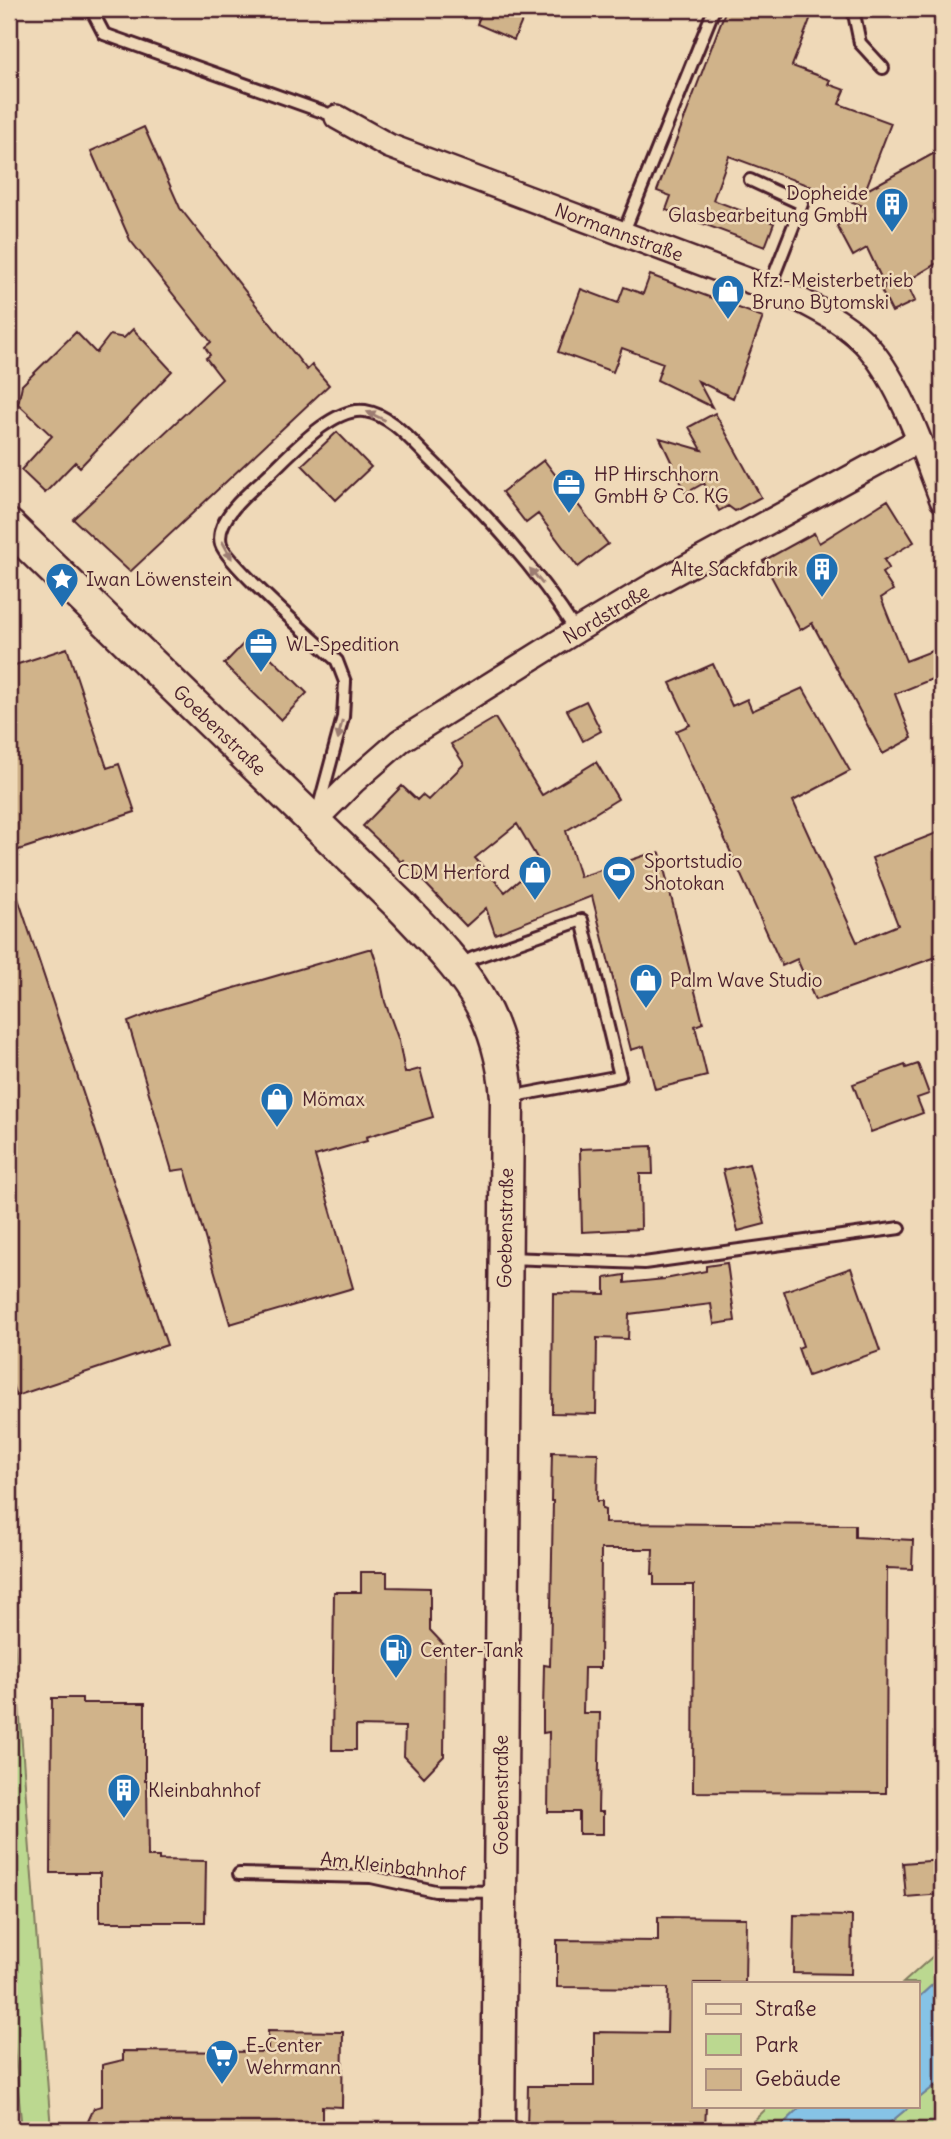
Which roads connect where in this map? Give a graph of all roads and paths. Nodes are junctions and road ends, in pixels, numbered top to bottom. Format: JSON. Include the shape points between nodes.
{"nodes":[{"id":1,"x":90,"y":9,"type":"edge"},
{"id":2,"x":715,"y":9,"type":"edge"},
{"id":3,"x":853,"y":9,"type":"edge"},
{"id":4,"x":883,"y":68,"type":"dead end"},
{"id":5,"x":337,"y":117,"type":"joint"},
{"id":6,"x":750,"y":180,"type":"dead end"},
{"id":7,"x":623,"y":234,"type":"junction"},
{"id":8,"x":769,"y":288,"type":"junction"},
{"id":9,"x":919,"y":440,"type":"junction"},
{"id":10,"x":942,"y":500,"type":"edge"},
{"id":11,"x":9,"y":526,"type":"edge"},
{"id":12,"x":576,"y":631,"type":"junction"},
{"id":13,"x":315,"y":821,"type":"junction"},
{"id":14,"x":457,"y":967,"type":"junction"},
{"id":15,"x":507,"y":1097,"type":"junction"},
{"id":16,"x":900,"y":1228,"type":"dead end"},
{"id":17,"x":505,"y":1258,"type":"junction"},
{"id":18,"x":239,"y":1874,"type":"dead end"},
{"id":19,"x":501,"y":1892,"type":"junction"},
{"id":20,"x":498,"y":2130,"type":"edge"}],
"edges":[{"from":1,"to":5,"type":"lane","via":[[104,34]]},
{"from":2,"to":7,"type":"lane"},
{"from":3,"to":4,"type":"lane","via":[[860,43]]},
{"from":5,"to":7,"type":"street","name":"Normannstraße","via":[[389,146]]},
{"from":6,"to":8,"type":"lane","via":[[802,204]]},
{"from":7,"to":8,"type":"street","name":"Normannstraße"},
{"from":8,"to":9,"type":"street","name":"Normannstraße","via":[[800,300],[851,331],[870,349]]},
{"from":9,"to":10,"type":"street"},
{"from":9,"to":12,"type":"street","name":"Nordstraße"},
{"from":11,"to":13,"type":"street","name":"Goebenstraße"},
{"from":12,"to":13,"type":"street","name":"Nordstraße","via":[[400,741]]},
{"from":12,"to":13,"type":"lane","one_way":true,"via":[[491,519],[402,431],[364,410],[323,425],[222,523],[221,544],[236,565],[337,660],[345,682],[343,717]]},
{"from":13,"to":14,"type":"street","name":"Goebenstraße"},
{"from":14,"to":15,"type":"street","name":"Goebenstraße","via":[[495,1032],[505,1065]]},
{"from":14,"to":15,"type":"lane","via":[[582,920],[620,1076]]},
{"from":15,"to":17,"type":"street","name":"Goebenstraße"},
{"from":16,"to":17,"type":"lane","via":[[644,1263]]},
{"from":17,"to":19,"type":"street","name":"Goebenstraße"},
{"from":18,"to":19,"type":"lane","name":"Am Kleinbahnhof","via":[[371,1877],[435,1891]]},
{"from":19,"to":20,"type":"street","name":"Goebenstraße"}]}
